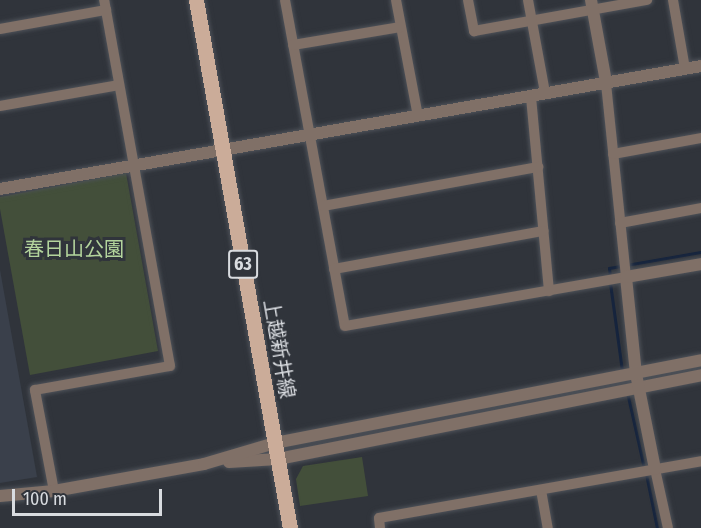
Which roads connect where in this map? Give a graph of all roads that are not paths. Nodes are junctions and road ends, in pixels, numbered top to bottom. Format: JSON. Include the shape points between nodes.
{"nodes":[{"id":1,"x":196,"y":0,"type":"edge"},
{"id":2,"x":285,"y":0,"type":"edge"},
{"id":3,"x":396,"y":0,"type":"edge"},
{"id":4,"x":468,"y":0,"type":"edge"},
{"id":5,"x":528,"y":0,"type":"edge"},
{"id":6,"x":647,"y":0,"type":"edge"},
{"id":7,"x":673,"y":0,"type":"edge"},
{"id":8,"x":105,"y":5,"type":"edge"},
{"id":9,"x":592,"y":5,"type":"edge"},
{"id":10,"x":531,"y":20,"type":"junction"},
{"id":11,"x":401,"y":27,"type":"junction"},
{"id":12,"x":0,"y":29,"type":"edge"},
{"id":13,"x":293,"y":45,"type":"junction"},
{"id":14,"x":701,"y":66,"type":"edge"},
{"id":15,"x":685,"y":69,"type":"junction"},
{"id":16,"x":606,"y":82,"type":"junction"},
{"id":17,"x":119,"y":85,"type":"junction"},
{"id":18,"x":545,"y":93,"type":"junction"},
{"id":19,"x":531,"y":97,"type":"junction"},
{"id":20,"x":0,"y":106,"type":"edge"},
{"id":21,"x":418,"y":116,"type":"junction"},
{"id":22,"x":310,"y":135,"type":"junction"},
{"id":23,"x":701,"y":138,"type":"edge"},
{"id":24,"x":222,"y":150,"type":"junction"},
{"id":25,"x":613,"y":154,"type":"junction"},
{"id":26,"x":538,"y":166,"type":"junction"},
{"id":27,"x":134,"y":168,"type":"junction"},
{"id":28,"x":0,"y":189,"type":"edge"},
{"id":29,"x":323,"y":206,"type":"junction"},
{"id":30,"x":701,"y":208,"type":"edge"},
{"id":31,"x":620,"y":223,"type":"junction"},
{"id":32,"x":544,"y":231,"type":"junction"},
{"id":33,"x":701,"y":264,"type":"edge"},
{"id":34,"x":334,"y":269,"type":"junction"},
{"id":35,"x":626,"y":278,"type":"junction"},
{"id":36,"x":549,"y":291,"type":"junction"},
{"id":37,"x":701,"y":360,"type":"edge"},
{"id":38,"x":636,"y":374,"type":"junction"},
{"id":39,"x":701,"y":375,"type":"edge"},
{"id":40,"x":639,"y":388,"type":"junction"},
{"id":41,"x":276,"y":451,"type":"junction"},
{"id":42,"x":701,"y":461,"type":"edge"},
{"id":43,"x":656,"y":470,"type":"junction"},
{"id":44,"x":54,"y":490,"type":"junction"},
{"id":45,"x":541,"y":490,"type":"junction"},
{"id":46,"x":0,"y":496,"type":"edge"},
{"id":47,"x":290,"y":528,"type":"edge"},
{"id":48,"x":381,"y":528,"type":"edge"},
{"id":49,"x":548,"y":528,"type":"edge"},
{"id":50,"x":668,"y":528,"type":"edge"}],
"edges":[{"from":1,"to":24,"type":"main road","name":"上越新井線","number":"63"},
{"from":2,"to":13,"type":"street"},
{"from":3,"to":11,"type":"street"},
{"from":4,"to":10,"type":"street","via":[[474,31]]},
{"from":5,"to":10,"type":"street"},
{"from":6,"to":9,"type":"street"},
{"from":7,"to":15,"type":"street"},
{"from":8,"to":12,"type":"street"},
{"from":8,"to":17,"type":"street"},
{"from":9,"to":10,"type":"street"},
{"from":9,"to":16,"type":"street"},
{"from":10,"to":18,"type":"street"},
{"from":11,"to":13,"type":"street"},
{"from":11,"to":21,"type":"street"},
{"from":13,"to":22,"type":"street"},
{"from":14,"to":15,"type":"street"},
{"from":15,"to":16,"type":"street"},
{"from":16,"to":18,"type":"street"},
{"from":16,"to":25,"type":"street"},
{"from":17,"to":20,"type":"street"},
{"from":17,"to":27,"type":"street"},
{"from":18,"to":19,"type":"street"},
{"from":19,"to":21,"type":"street"},
{"from":19,"to":26,"type":"street"},
{"from":21,"to":22,"type":"street"},
{"from":22,"to":24,"type":"street"},
{"from":22,"to":29,"type":"street"},
{"from":23,"to":25,"type":"street"},
{"from":24,"to":27,"type":"street"},
{"from":24,"to":41,"type":"main road","name":"上越新井線","number":"63"},
{"from":25,"to":31,"type":"street"},
{"from":26,"to":29,"type":"street"},
{"from":26,"to":32,"type":"street"},
{"from":27,"to":28,"type":"street"},
{"from":27,"to":44,"type":"street","via":[[170,366],[35,390]]},
{"from":29,"to":34,"type":"street"},
{"from":30,"to":31,"type":"street"},
{"from":31,"to":35,"type":"street"},
{"from":32,"to":34,"type":"street"},
{"from":32,"to":36,"type":"street"},
{"from":33,"to":35,"type":"street"},
{"from":34,"to":36,"type":"street","via":[[345,327]]},
{"from":35,"to":36,"type":"street"},
{"from":35,"to":38,"type":"street"},
{"from":37,"to":38,"type":"street"},
{"from":38,"to":40,"type":"street"},
{"from":38,"to":41,"type":"street"},
{"from":39,"to":40,"type":"street"},
{"from":40,"to":41,"type":"street"},
{"from":40,"to":43,"type":"street"},
{"from":41,"to":44,"type":"street"},
{"from":41,"to":47,"type":"main road","name":"上越新井線","number":"63"},
{"from":42,"to":43,"type":"street"},
{"from":43,"to":45,"type":"street"},
{"from":43,"to":50,"type":"street"},
{"from":44,"to":46,"type":"street"},
{"from":45,"to":48,"type":"street","via":[[379,518]]},
{"from":45,"to":49,"type":"street"}]}
